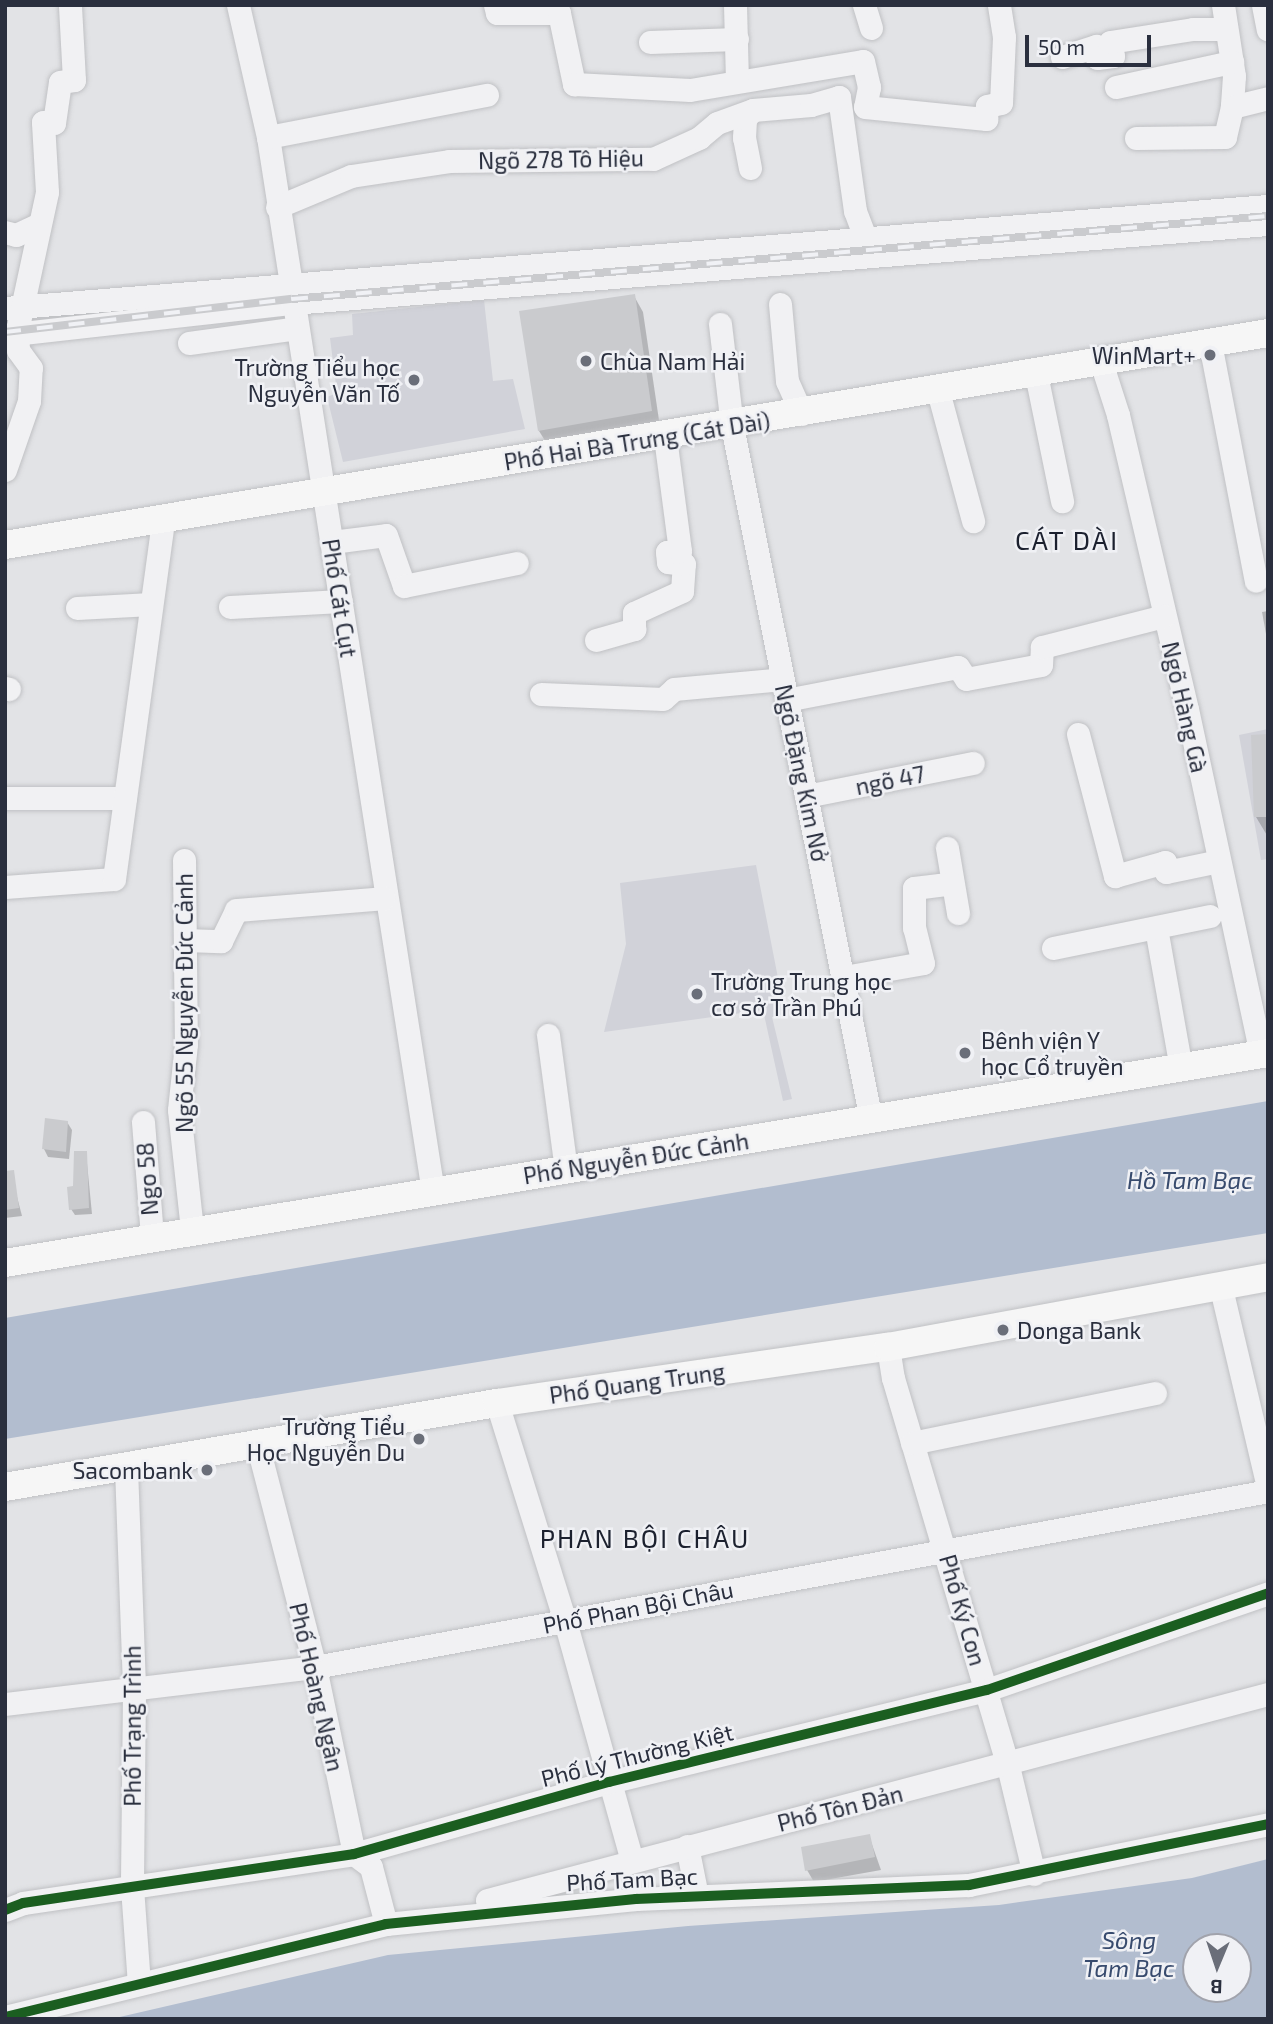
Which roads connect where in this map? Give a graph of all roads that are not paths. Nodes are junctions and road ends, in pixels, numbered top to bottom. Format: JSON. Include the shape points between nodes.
{"nodes":[{"id":1,"x":70,"y":5,"type":"edge"},
{"id":2,"x":238,"y":5,"type":"edge"},
{"id":3,"x":495,"y":5,"type":"edge"},
{"id":4,"x":735,"y":5,"type":"edge"},
{"id":5,"x":864,"y":5,"type":"edge"},
{"id":6,"x":999,"y":5,"type":"edge"},
{"id":7,"x":1223,"y":5,"type":"edge"},
{"id":8,"x":1263,"y":5,"type":"edge"},
{"id":9,"x":871,"y":28,"type":"dead end"},
{"id":10,"x":1226,"y":29,"type":"junction"},
{"id":11,"x":1268,"y":30,"type":"edge"},
{"id":12,"x":737,"y":39,"type":"junction"},
{"id":13,"x":650,"y":42,"type":"dead end"},
{"id":14,"x":1062,"y":57,"type":"dead end"},
{"id":15,"x":1232,"y":62,"type":"junction"},
{"id":16,"x":737,"y":81,"type":"junction"},
{"id":17,"x":1116,"y":87,"type":"dead end"},
{"id":18,"x":487,"y":95,"type":"dead end"},
{"id":19,"x":839,"y":97,"type":"junction"},
{"id":20,"x":1268,"y":98,"type":"edge"},
{"id":21,"x":865,"y":107,"type":"junction"},
{"id":22,"x":1232,"y":107,"type":"junction"},
{"id":23,"x":752,"y":110,"type":"junction"},
{"id":24,"x":268,"y":137,"type":"junction"},
{"id":25,"x":1136,"y":138,"type":"dead end"},
{"id":26,"x":750,"y":168,"type":"dead end"},
{"id":27,"x":277,"y":206,"type":"junction"},
{"id":28,"x":1268,"y":206,"type":"edge"},
{"id":29,"x":40,"y":224,"type":"junction"},
{"id":30,"x":1268,"y":224,"type":"edge"},
{"id":31,"x":5,"y":232,"type":"edge"},
{"id":32,"x":866,"y":239,"type":"junction"},
{"id":33,"x":291,"y":293,"type":"junction"},
{"id":34,"x":780,"y":304,"type":"dead end"},
{"id":35,"x":15,"y":307,"type":"edge"},
{"id":36,"x":720,"y":324,"type":"dead end"},
{"id":37,"x":296,"y":328,"type":"junction"},
{"id":38,"x":1268,"y":333,"type":"edge"},
{"id":39,"x":11,"y":334,"type":"edge"},
{"id":40,"x":189,"y":343,"type":"dead end"},
{"id":41,"x":1210,"y":343,"type":"junction"},
{"id":42,"x":1101,"y":362,"type":"junction"},
{"id":43,"x":1036,"y":374,"type":"junction"},
{"id":44,"x":938,"y":391,"type":"junction"},
{"id":45,"x":802,"y":414,"type":"junction"},
{"id":46,"x":732,"y":426,"type":"junction"},
{"id":47,"x":665,"y":437,"type":"junction"},
{"id":48,"x":5,"y":470,"type":"edge"},
{"id":49,"x":324,"y":492,"type":"junction"},
{"id":50,"x":1062,"y":501,"type":"dead end"},
{"id":51,"x":163,"y":519,"type":"junction"},
{"id":52,"x":973,"y":521,"type":"dead end"},
{"id":53,"x":332,"y":542,"type":"junction"},
{"id":54,"x":5,"y":545,"type":"edge"},
{"id":55,"x":517,"y":563,"type":"dead end"},
{"id":56,"x":1256,"y":581,"type":"dead end"},
{"id":57,"x":341,"y":601,"type":"junction"},
{"id":58,"x":151,"y":604,"type":"junction"},
{"id":59,"x":230,"y":607,"type":"dead end"},
{"id":60,"x":77,"y":608,"type":"dead end"},
{"id":61,"x":1164,"y":616,"type":"junction"},
{"id":62,"x":596,"y":640,"type":"dead end"},
{"id":63,"x":784,"y":689,"type":"junction"},
{"id":64,"x":541,"y":694,"type":"dead end"},
{"id":65,"x":1078,"y":734,"type":"dead end"},
{"id":66,"x":973,"y":763,"type":"dead end"},
{"id":67,"x":806,"y":796,"type":"junction"},
{"id":68,"x":5,"y":798,"type":"edge"},
{"id":69,"x":125,"y":798,"type":"junction"},
{"id":70,"x":947,"y":848,"type":"dead end"},
{"id":71,"x":184,"y":860,"type":"dead end"},
{"id":72,"x":1219,"y":861,"type":"junction"},
{"id":73,"x":952,"y":883,"type":"junction"},
{"id":74,"x":5,"y":887,"type":"edge"},
{"id":75,"x":384,"y":898,"type":"junction"},
{"id":76,"x":958,"y":913,"type":"dead end"},
{"id":77,"x":1210,"y":916,"type":"dead end"},
{"id":78,"x":1156,"y":928,"type":"junction"},
{"id":79,"x":185,"y":940,"type":"junction"},
{"id":80,"x":1053,"y":948,"type":"dead end"},
{"id":81,"x":844,"y":977,"type":"junction"},
{"id":82,"x":548,"y":1035,"type":"dead end"},
{"id":83,"x":1264,"y":1054,"type":"edge"},
{"id":84,"x":1181,"y":1068,"type":"junction"},
{"id":85,"x":871,"y":1120,"type":"junction"},
{"id":86,"x":142,"y":1122,"type":"dead end"},
{"id":87,"x":566,"y":1170,"type":"junction"},
{"id":88,"x":433,"y":1192,"type":"junction"},
{"id":89,"x":192,"y":1229,"type":"junction"},
{"id":90,"x":152,"y":1237,"type":"junction"},
{"id":91,"x":5,"y":1263,"type":"edge"},
{"id":92,"x":1268,"y":1277,"type":"edge"},
{"id":93,"x":1220,"y":1284,"type":"junction"},
{"id":94,"x":888,"y":1347,"type":"junction"},
{"id":95,"x":1155,"y":1393,"type":"dead end"},
{"id":96,"x":497,"y":1403,"type":"junction"},
{"id":97,"x":257,"y":1443,"type":"junction"},
{"id":98,"x":912,"y":1443,"type":"junction"},
{"id":99,"x":126,"y":1468,"type":"junction"},
{"id":100,"x":5,"y":1487,"type":"edge"},
{"id":101,"x":1268,"y":1489,"type":"edge"},
{"id":102,"x":946,"y":1549,"type":"junction"},
{"id":103,"x":1268,"y":1592,"type":"edge"},
{"id":104,"x":565,"y":1621,"type":"junction"},
{"id":105,"x":315,"y":1667,"type":"junction"},
{"id":106,"x":987,"y":1690,"type":"junction"},
{"id":107,"x":134,"y":1691,"type":"junction"},
{"id":108,"x":1268,"y":1694,"type":"edge"},
{"id":109,"x":5,"y":1704,"type":"edge"},
{"id":110,"x":1008,"y":1766,"type":"junction"},
{"id":111,"x":609,"y":1782,"type":"junction"},
{"id":112,"x":1268,"y":1824,"type":"edge"},
{"id":113,"x":687,"y":1846,"type":"junction"},
{"id":114,"x":354,"y":1854,"type":"junction"},
{"id":115,"x":632,"y":1861,"type":"junction"},
{"id":116,"x":1034,"y":1874,"type":"junction"},
{"id":117,"x":132,"y":1887,"type":"junction"},
{"id":118,"x":697,"y":1896,"type":"junction"},
{"id":119,"x":5,"y":1910,"type":"edge"},
{"id":120,"x":413,"y":1920,"type":"junction"},
{"id":121,"x":386,"y":1924,"type":"junction"},
{"id":122,"x":139,"y":1984,"type":"junction"},
{"id":123,"x":5,"y":2017,"type":"edge"}],
"edges":[{"from":1,"to":29,"type":"street","via":[[74,80],[60,82],[54,122],[43,122],[47,192]]},
{"from":2,"to":24,"type":"street","name":"Phố Cát Cụt"},
{"from":3,"to":16,"type":"street","via":[[496,13],[559,13],[574,84],[690,90]]},
{"from":4,"to":12,"type":"street"},
{"from":5,"to":9,"type":"street"},
{"from":6,"to":21,"type":"street","via":[[1001,103],[988,106],[986,119]]},
{"from":7,"to":10,"type":"street"},
{"from":8,"to":11,"type":"street"},
{"from":10,"to":14,"type":"street","via":[[1193,29],[1110,42],[1113,57],[1097,58],[1096,46]]},
{"from":10,"to":15,"type":"street"},
{"from":12,"to":13,"type":"street"},
{"from":12,"to":16,"type":"street"},
{"from":15,"to":17,"type":"street"},
{"from":15,"to":22,"type":"street"},
{"from":16,"to":21,"type":"street","via":[[863,61],[869,87]]},
{"from":18,"to":24,"type":"street"},
{"from":19,"to":21,"type":"street"},
{"from":19,"to":23,"type":"street","name":"Ngõ 278 Tô Hiệu","via":[[811,105]]},
{"from":19,"to":32,"type":"street","via":[[855,211]]},
{"from":20,"to":22,"type":"street"},
{"from":22,"to":25,"type":"street","via":[[1225,137]]},
{"from":23,"to":26,"type":"street","via":[[746,118],[744,138]]},
{"from":23,"to":27,"type":"street","name":"Ngõ 278 Tô Hiệu","via":[[717,123],[699,138],[653,159],[449,161],[351,176]]},
{"from":24,"to":27,"type":"street","name":"Phố Cát Cụt"},
{"from":27,"to":33,"type":"street","name":"Phố Cát Cụt"},
{"from":28,"to":32,"type":"street"},
{"from":29,"to":31,"type":"street","via":[[16,235]]},
{"from":29,"to":35,"type":"street"},
{"from":30,"to":33,"type":"street"},
{"from":32,"to":33,"type":"street"},
{"from":33,"to":35,"type":"street"},
{"from":33,"to":37,"type":"street","name":"Phố Cát Cụt"},
{"from":33,"to":39,"type":"street"},
{"from":34,"to":45,"type":"street","via":[[787,381]]},
{"from":35,"to":39,"type":"street"},
{"from":36,"to":46,"type":"street","name":"Ngõ Đặng Kim Nở"},
{"from":37,"to":40,"type":"street"},
{"from":37,"to":49,"type":"street","name":"Phố Cát Cụt"},
{"from":38,"to":41,"type":"main road","name":"Phố Hai Bà Trưng (Cát Dài)"},
{"from":39,"to":48,"type":"street","via":[[31,368],[29,401]]},
{"from":41,"to":42,"type":"main road","name":"Phố Hai Bà Trưng (Cát Dài)"},
{"from":41,"to":56,"type":"street"},
{"from":42,"to":43,"type":"main road","name":"Phố Hai Bà Trưng (Cát Dài)"},
{"from":42,"to":61,"type":"street","name":"Ngõ Hàng Gà","via":[[1118,415]]},
{"from":43,"to":44,"type":"main road","name":"Phố Hai Bà Trưng (Cát Dài)"},
{"from":43,"to":50,"type":"street"},
{"from":44,"to":45,"type":"main road","name":"Phố Hai Bà Trưng (Cát Dài)"},
{"from":44,"to":52,"type":"street"},
{"from":45,"to":46,"type":"main road","name":"Phố Hai Bà Trưng (Cát Dài)"},
{"from":46,"to":47,"type":"main road","name":"Phố Hai Bà Trưng (Cát Dài)"},
{"from":46,"to":63,"type":"street","name":"Ngõ Đặng Kim Nở"},
{"from":47,"to":49,"type":"main road","name":"Phố Hai Bà Trưng (Cát Dài)"},
{"from":47,"to":62,"type":"street","via":[[680,551],[667,552],[668,562],[684,564],[682,591],[634,613],[634,629]]},
{"from":49,"to":51,"type":"main road","name":"Phố Hai Bà Trưng (Cát Dài)"},
{"from":49,"to":53,"type":"street","name":"Phố Cát Cụt"},
{"from":51,"to":54,"type":"main road","name":"Phố Hai Bà Trưng (Cát Dài)"},
{"from":51,"to":58,"type":"street"},
{"from":53,"to":55,"type":"street","via":[[386,535],[404,586]]},
{"from":53,"to":57,"type":"street","name":"Phố Cát Cụt"},
{"from":57,"to":59,"type":"street"},
{"from":57,"to":75,"type":"street","name":"Phố Cát Cụt"},
{"from":58,"to":60,"type":"street"},
{"from":58,"to":69,"type":"street"},
{"from":61,"to":63,"type":"street","via":[[1041,648],[1041,664],[966,679],[958,667]]},
{"from":61,"to":72,"type":"street","name":"Ngõ Hàng Gà"},
{"from":63,"to":64,"type":"street","via":[[674,689],[663,699]]},
{"from":63,"to":67,"type":"street","name":"Ngõ Đặng Kim Nở"},
{"from":65,"to":72,"type":"street","via":[[1115,876],[1165,862],[1166,872]]},
{"from":66,"to":67,"type":"street","name":"ngõ 47"},
{"from":67,"to":81,"type":"street","name":"Ngõ Đặng Kim Nở"},
{"from":68,"to":69,"type":"street"},
{"from":69,"to":74,"type":"street","via":[[114,879]]},
{"from":70,"to":73,"type":"street"},
{"from":71,"to":79,"type":"street","name":"Ngõ 55 Nguyễn Đức Cảnh"},
{"from":72,"to":83,"type":"street","name":"Ngõ Hàng Gà"},
{"from":73,"to":76,"type":"street"},
{"from":73,"to":81,"type":"street","via":[[914,888],[914,928],[923,963]]},
{"from":75,"to":79,"type":"street","via":[[236,910],[221,941]]},
{"from":75,"to":88,"type":"street","name":"Phố Cát Cụt"},
{"from":77,"to":78,"type":"street"},
{"from":78,"to":80,"type":"street"},
{"from":78,"to":84,"type":"street"},
{"from":79,"to":89,"type":"street","name":"Ngõ 55 Nguyễn Đức Cảnh","via":[[186,1044],[179,1110]]},
{"from":81,"to":85,"type":"street","name":"Ngõ Đặng Kim Nở"},
{"from":82,"to":87,"type":"street"},
{"from":83,"to":84,"type":"main road","name":"Phố Nguyễn Đức Cảnh"},
{"from":84,"to":85,"type":"main road","name":"Phố Nguyễn Đức Cảnh"},
{"from":85,"to":87,"type":"main road","name":"Phố Nguyễn Đức Cảnh"},
{"from":86,"to":90,"type":"street","name":"Ngo 58"},
{"from":87,"to":88,"type":"main road","name":"Phố Nguyễn Đức Cảnh"},
{"from":88,"to":89,"type":"main road","name":"Phố Nguyễn Đức Cảnh"},
{"from":89,"to":90,"type":"main road","name":"Phố Nguyễn Đức Cảnh"},
{"from":90,"to":91,"type":"main road","name":"Phố Nguyễn Đức Cảnh"},
{"from":92,"to":93,"type":"main road","name":"Phố Quang Trung"},
{"from":93,"to":94,"type":"main road","name":"Phố Quang Trung"},
{"from":93,"to":101,"type":"street"},
{"from":94,"to":96,"type":"main road","name":"Phố Quang Trung"},
{"from":94,"to":98,"type":"street","name":"Phố Ký Con"},
{"from":95,"to":98,"type":"street"},
{"from":96,"to":97,"type":"main road","name":"Phố Quang Trung"},
{"from":96,"to":104,"type":"street"},
{"from":97,"to":99,"type":"main road","name":"Phố Quang Trung"},
{"from":97,"to":105,"type":"street","name":"Phố Hoàng Ngân"},
{"from":98,"to":102,"type":"street","name":"Phố Ký Con"},
{"from":99,"to":100,"type":"main road","name":"Phố Quang Trung"},
{"from":99,"to":107,"type":"street","name":"Phố Trạng Trình"},
{"from":101,"to":102,"type":"street","name":"Phố Phan Bội Châu"},
{"from":102,"to":104,"type":"street","name":"Phố Phan Bội Châu"},
{"from":102,"to":106,"type":"street","name":"Phố Ký Con"},
{"from":103,"to":106,"type":"street","name":"Phố Lý Thường Kiệt"},
{"from":104,"to":105,"type":"street","name":"Phố Phan Bội Châu"},
{"from":104,"to":111,"type":"street"},
{"from":105,"to":107,"type":"street","name":"Phố Phan Bội Châu"},
{"from":105,"to":114,"type":"street","name":"Phố Hoàng Ngân"},
{"from":106,"to":110,"type":"street","name":"Phố Ký Con"},
{"from":106,"to":111,"type":"street","name":"Phố Lý Thường Kiệt"},
{"from":107,"to":109,"type":"street","name":"Phố Phan Bội Châu","via":[[92,1690]]},
{"from":107,"to":117,"type":"street","name":"Phố Trạng Trình"},
{"from":108,"to":110,"type":"street","name":"Phố Tôn Đản"},
{"from":110,"to":113,"type":"street","name":"Phố Tôn Đản"},
{"from":110,"to":116,"type":"street","name":"Phố Ký Con"},
{"from":111,"to":114,"type":"street","name":"Phố Lý Thường Kiệt"},
{"from":111,"to":115,"type":"street"},
{"from":112,"to":116,"type":"street","name":"Phố Tam Bạc"},
{"from":113,"to":115,"type":"street","name":"Phố Tôn Đản"},
{"from":113,"to":118,"type":"street"},
{"from":114,"to":117,"type":"street","name":"Phố Lý Thường Kiệt"},
{"from":114,"to":121,"type":"street","name":"Phố Hoàng Ngân","via":[[371,1867]]},
{"from":115,"to":120,"type":"street","name":"Phố Tôn Đản"},
{"from":116,"to":118,"type":"street","name":"Phố Tam Bạc","via":[[969,1885]]},
{"from":117,"to":119,"type":"street","name":"Phố Lý Thường Kiệt"},
{"from":117,"to":122,"type":"street","name":"Phố Trạng Trình"},
{"from":118,"to":120,"type":"street","name":"Phố Tam Bạc"},
{"from":120,"to":121,"type":"street","name":"Phố Tam Bạc"},
{"from":121,"to":122,"type":"street","name":"Phố Tam Bạc"},
{"from":122,"to":123,"type":"street","name":"Phố Tam Bạc"}]}
